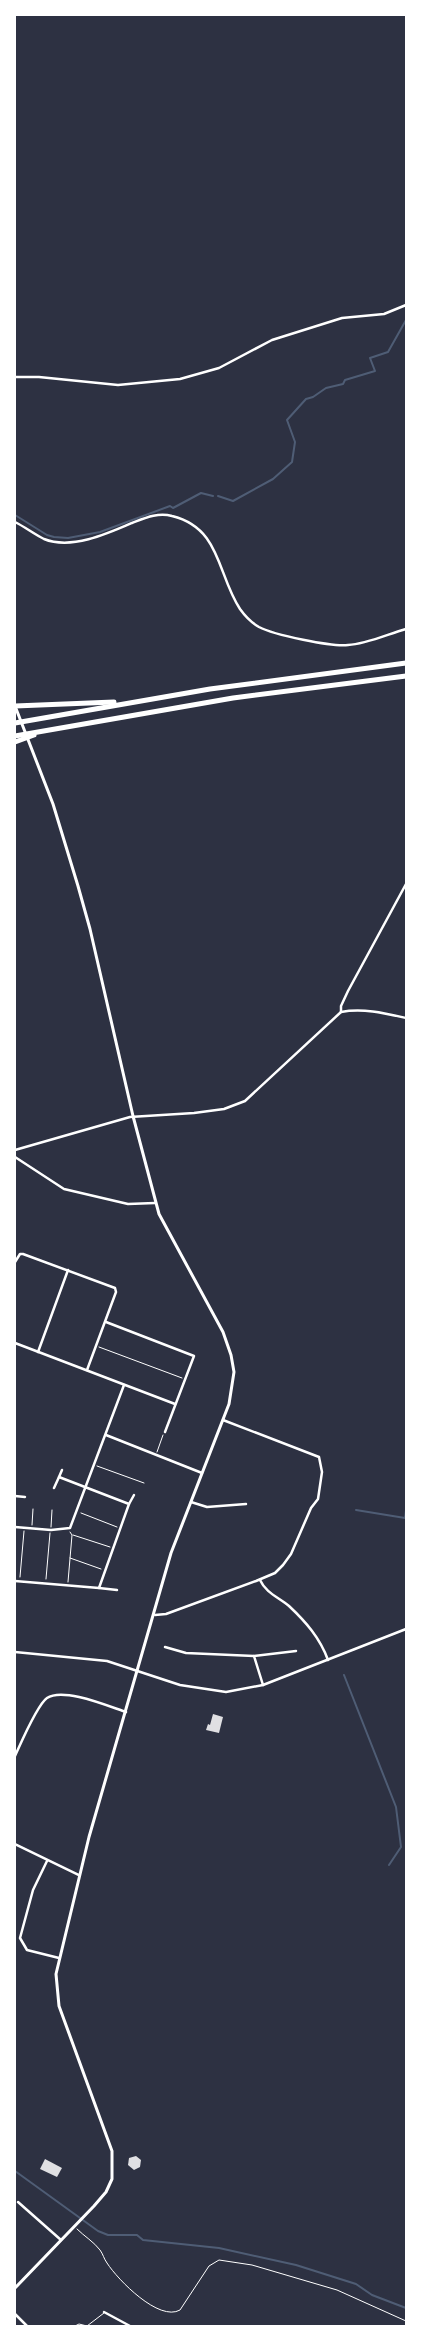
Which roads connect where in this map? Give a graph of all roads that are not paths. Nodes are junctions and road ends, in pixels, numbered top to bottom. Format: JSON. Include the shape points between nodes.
{"nodes":[{"id":1,"x":406,"y":305,"type":"edge"},
{"id":2,"x":15,"y":377,"type":"edge"},
{"id":3,"x":15,"y":522,"type":"edge"},
{"id":4,"x":406,"y":629,"type":"edge"},
{"id":5,"x":406,"y":663,"type":"edge"},
{"id":6,"x":406,"y":676,"type":"edge"},
{"id":7,"x":144,"y":699,"type":"junction"},
{"id":8,"x":15,"y":706,"type":"edge"},
{"id":9,"x":15,"y":723,"type":"edge"},
{"id":10,"x":40,"y":732,"type":"junction"},
{"id":11,"x":15,"y":736,"type":"edge"},
{"id":12,"x":15,"y":742,"type":"edge"},
{"id":13,"x":406,"y":884,"type":"edge"},
{"id":14,"x":341,"y":1012,"type":"junction"},
{"id":15,"x":406,"y":1018,"type":"edge"},
{"id":16,"x":133,"y":1116,"type":"junction"},
{"id":17,"x":15,"y":1150,"type":"edge"},
{"id":18,"x":15,"y":1157,"type":"edge"},
{"id":19,"x":155,"y":1203,"type":"junction"},
{"id":20,"x":15,"y":1262,"type":"edge"},
{"id":21,"x":68,"y":1270,"type":"junction"},
{"id":22,"x":106,"y":1322,"type":"junction"},
{"id":23,"x":15,"y":1343,"type":"edge"},
{"id":24,"x":38,"y":1352,"type":"junction"},
{"id":25,"x":87,"y":1370,"type":"junction"},
{"id":26,"x":124,"y":1386,"type":"junction"},
{"id":27,"x":175,"y":1404,"type":"junction"},
{"id":28,"x":223,"y":1420,"type":"junction"},
{"id":29,"x":164,"y":1432,"type":"road end"},
{"id":30,"x":106,"y":1435,"type":"junction"},
{"id":31,"x":62,"y":1470,"type":"dead end"},
{"id":32,"x":202,"y":1473,"type":"junction"},
{"id":33,"x":59,"y":1477,"type":"junction"},
{"id":34,"x":86,"y":1487,"type":"junction"},
{"id":35,"x":54,"y":1488,"type":"dead end"},
{"id":36,"x":134,"y":1495,"type":"dead end"},
{"id":37,"x":15,"y":1496,"type":"edge"},
{"id":38,"x":25,"y":1497,"type":"dead end"},
{"id":39,"x":191,"y":1502,"type":"junction"},
{"id":40,"x":129,"y":1504,"type":"junction"},
{"id":41,"x":246,"y":1504,"type":"dead end"},
{"id":42,"x":15,"y":1527,"type":"edge"},
{"id":43,"x":260,"y":1580,"type":"junction"},
{"id":44,"x":15,"y":1581,"type":"edge"},
{"id":45,"x":99,"y":1588,"type":"junction"},
{"id":46,"x":117,"y":1590,"type":"dead end"},
{"id":47,"x":155,"y":1615,"type":"junction"},
{"id":48,"x":406,"y":1628,"type":"edge"},
{"id":49,"x":165,"y":1647,"type":"dead end"},
{"id":50,"x":296,"y":1651,"type":"dead end"},
{"id":51,"x":15,"y":1652,"type":"edge"},
{"id":52,"x":254,"y":1656,"type":"junction"},
{"id":53,"x":328,"y":1660,"type":"junction"},
{"id":54,"x":138,"y":1671,"type":"junction"},
{"id":55,"x":263,"y":1685,"type":"junction"},
{"id":56,"x":126,"y":1712,"type":"junction"},
{"id":57,"x":15,"y":1756,"type":"edge"},
{"id":58,"x":15,"y":1844,"type":"edge"},
{"id":59,"x":47,"y":1861,"type":"junction"},
{"id":60,"x":79,"y":1874,"type":"junction"},
{"id":61,"x":59,"y":1958,"type":"junction"},
{"id":62,"x":18,"y":2202,"type":"dead end"},
{"id":63,"x":61,"y":2240,"type":"junction"},
{"id":64,"x":15,"y":2287,"type":"edge"},
{"id":65,"x":104,"y":2312,"type":"joint"},
{"id":66,"x":15,"y":2314,"type":"edge"},
{"id":67,"x":124,"y":2322,"type":"junction"},
{"id":68,"x":27,"y":2326,"type":"edge"},
{"id":69,"x":75,"y":2326,"type":"edge"},
{"id":70,"x":120,"y":2326,"type":"edge"},
{"id":71,"x":130,"y":2326,"type":"edge"}],
"edges":[{"from":1,"to":2,"type":"street","via":[[384,314],[342,318],[272,340],[218,368],[180,379],[118,384]]},
{"from":3,"to":4,"type":"street","via":[[46,539],[68,542],[95,537],[150,516],[170,515],[191,523],[204,534],[240,608],[261,628],[346,646]]},
{"from":5,"to":7,"type":"highway"},
{"from":6,"to":10,"type":"highway","via":[[268,693]]},
{"from":7,"to":8,"type":"highway"},
{"from":7,"to":9,"type":"highway"},
{"from":8,"to":16,"type":"street","via":[[53,804],[81,894]]},
{"from":10,"to":11,"type":"highway"},
{"from":10,"to":12,"type":"highway"},
{"from":13,"to":14,"type":"street","via":[[348,991]]},
{"from":14,"to":15,"type":"street","via":[[359,1010]]},
{"from":14,"to":16,"type":"street","via":[[245,1101],[224,1109]]},
{"from":16,"to":17,"type":"street"},
{"from":16,"to":19,"type":"street"},
{"from":18,"to":19,"type":"street","via":[[64,1189],[128,1204]]},
{"from":19,"to":28,"type":"street","via":[[228,1343],[234,1372],[232,1394]]},
{"from":20,"to":21,"type":"street","via":[[23,1254]]},
{"from":21,"to":22,"type":"street","via":[[115,1288]]},
{"from":21,"to":24,"type":"street"},
{"from":22,"to":25,"type":"street"},
{"from":22,"to":27,"type":"street","via":[[194,1356]]},
{"from":23,"to":24,"type":"street"},
{"from":24,"to":25,"type":"street"},
{"from":25,"to":26,"type":"street"},
{"from":26,"to":27,"type":"street"},
{"from":26,"to":30,"type":"street"},
{"from":27,"to":29,"type":"street"},
{"from":28,"to":32,"type":"street"},
{"from":28,"to":43,"type":"street","via":[[314,1455],[321,1461],[318,1499],[291,1554],[275,1573]]},
{"from":30,"to":32,"type":"street"},
{"from":30,"to":34,"type":"street"},
{"from":31,"to":33,"type":"street"},
{"from":32,"to":39,"type":"street"},
{"from":33,"to":34,"type":"street"},
{"from":33,"to":35,"type":"street"},
{"from":34,"to":40,"type":"street"},
{"from":34,"to":42,"type":"street","via":[[68,1529]]},
{"from":36,"to":40,"type":"street"},
{"from":37,"to":38,"type":"street"},
{"from":39,"to":41,"type":"street","via":[[207,1507]]},
{"from":39,"to":47,"type":"street","via":[[171,1553]]},
{"from":40,"to":45,"type":"street"},
{"from":43,"to":47,"type":"street","via":[[166,1614]]},
{"from":43,"to":53,"type":"street","via":[[265,1589],[312,1630]]},
{"from":44,"to":45,"type":"street"},
{"from":45,"to":46,"type":"street"},
{"from":47,"to":54,"type":"street"},
{"from":48,"to":53,"type":"street"},
{"from":49,"to":52,"type":"street","via":[[186,1654]]},
{"from":50,"to":52,"type":"street"},
{"from":51,"to":54,"type":"street","via":[[107,1661]]},
{"from":52,"to":55,"type":"street"},
{"from":53,"to":55,"type":"street"},
{"from":54,"to":55,"type":"street","via":[[207,1690],[226,1692]]},
{"from":54,"to":56,"type":"street"},
{"from":56,"to":57,"type":"street","via":[[66,1694],[52,1696],[38,1710]]},
{"from":56,"to":60,"type":"street"},
{"from":58,"to":59,"type":"street"},
{"from":59,"to":60,"type":"street"},
{"from":59,"to":61,"type":"street","via":[[34,1890],[20,1938],[27,1950]]},
{"from":60,"to":61,"type":"street"},
{"from":61,"to":63,"type":"street","via":[[56,1986],[59,2006],[113,2160],[112,2179],[106,2192]]},
{"from":62,"to":63,"type":"street"},
{"from":63,"to":64,"type":"street"},
{"from":65,"to":67,"type":"street"},
{"from":65,"to":69,"type":"lane","via":[[87,2326]]},
{"from":66,"to":68,"type":"street"},
{"from":67,"to":70,"type":"lane"},
{"from":67,"to":71,"type":"street"}]}
